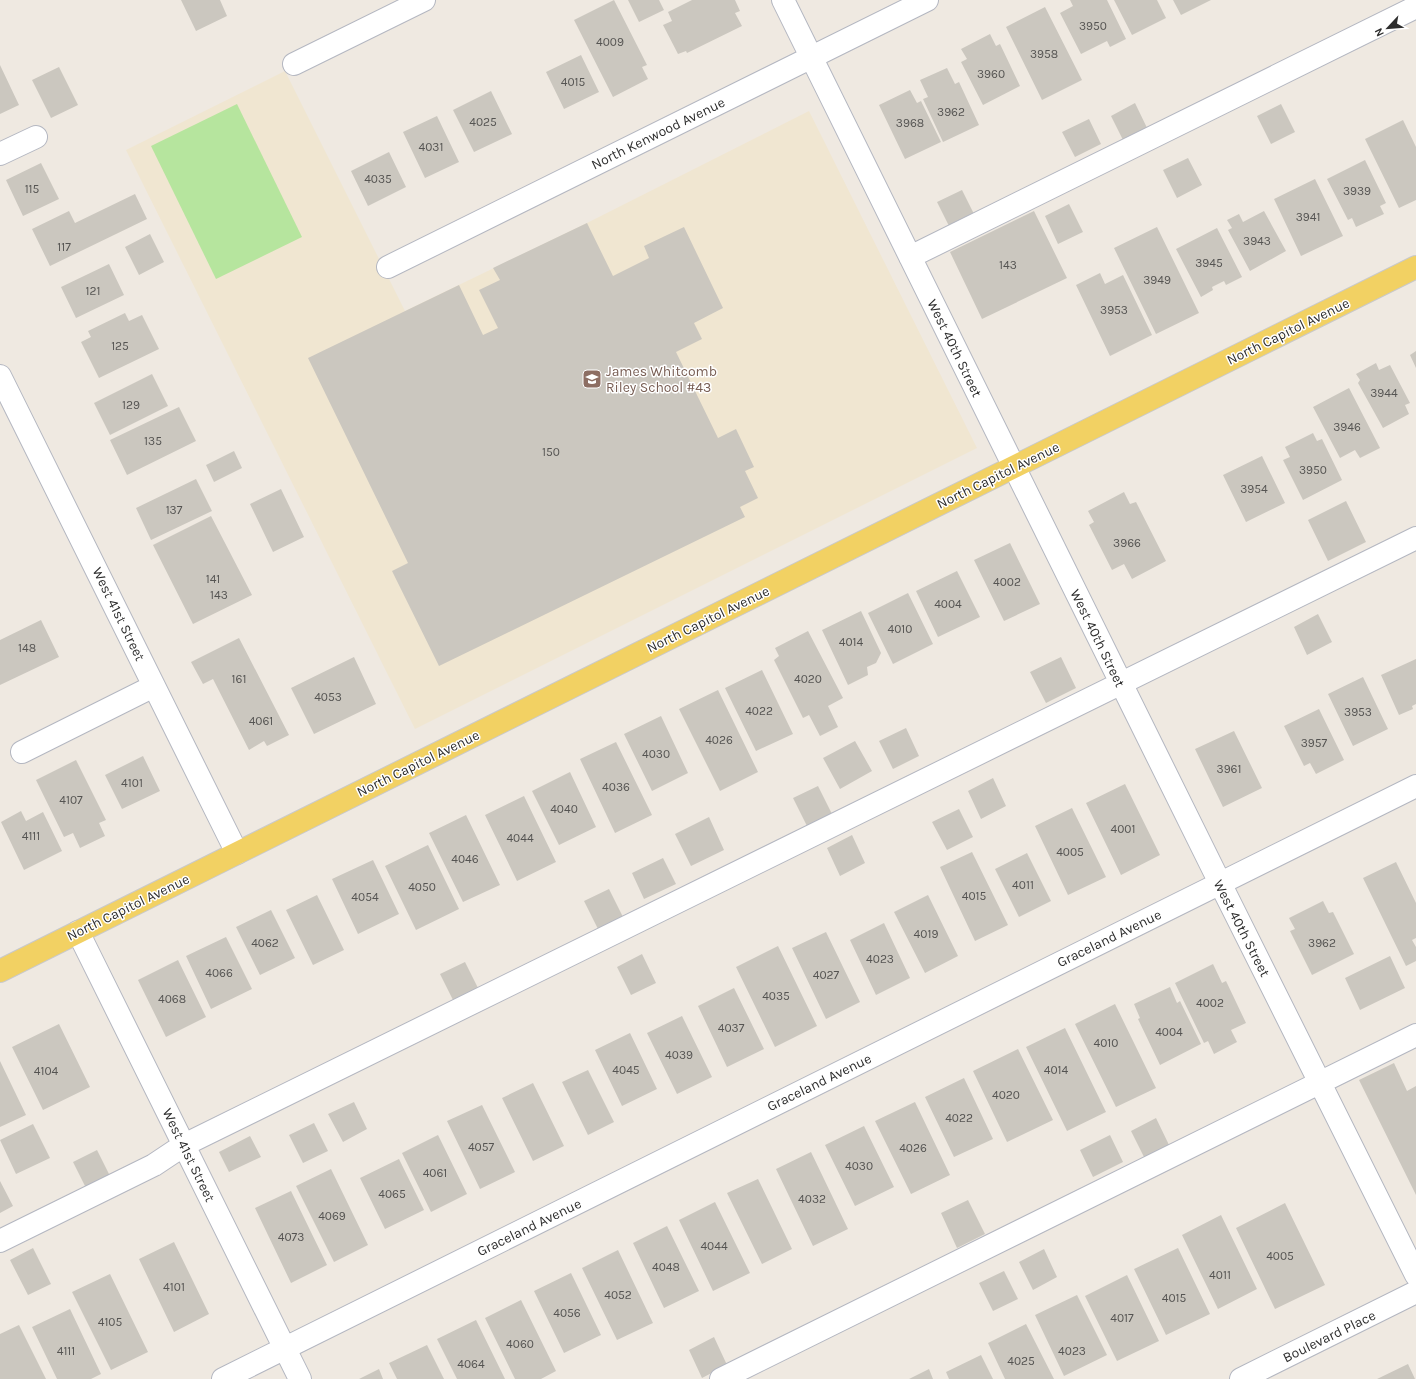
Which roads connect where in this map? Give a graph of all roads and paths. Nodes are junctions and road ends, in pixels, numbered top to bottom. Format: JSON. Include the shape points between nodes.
{"nodes":[{"id":1,"x":424,"y":0,"type":"edge"},
{"id":2,"x":783,"y":0,"type":"edge"},
{"id":3,"x":927,"y":0,"type":"edge"},
{"id":4,"x":1416,"y":7,"type":"edge"},
{"id":5,"x":811,"y":57,"type":"junction"},
{"id":6,"x":294,"y":64,"type":"dead end"},
{"id":7,"x":36,"y":137,"type":"dead end"},
{"id":8,"x":0,"y":154,"type":"edge"},
{"id":9,"x":910,"y":257,"type":"junction"},
{"id":10,"x":388,"y":267,"type":"dead end"},
{"id":11,"x":1416,"y":267,"type":"edge"},
{"id":12,"x":0,"y":376,"type":"edge"},
{"id":13,"x":1014,"y":467,"type":"junction"},
{"id":14,"x":1416,"y":538,"type":"edge"},
{"id":15,"x":1121,"y":684,"type":"junction"},
{"id":16,"x":154,"y":686,"type":"junction"},
{"id":17,"x":22,"y":752,"type":"dead end"},
{"id":18,"x":1416,"y":786,"type":"edge"},
{"id":19,"x":237,"y":853,"type":"junction"},
{"id":20,"x":1220,"y":884,"type":"junction"},
{"id":21,"x":78,"y":932,"type":"junction"},
{"id":22,"x":0,"y":971,"type":"edge"},
{"id":23,"x":1416,"y":1035,"type":"edge"},
{"id":24,"x":1320,"y":1083,"type":"junction"},
{"id":25,"x":184,"y":1145,"type":"junction"},
{"id":26,"x":0,"y":1241,"type":"edge"},
{"id":27,"x":1416,"y":1275,"type":"edge"},
{"id":28,"x":1416,"y":1292,"type":"edge"},
{"id":29,"x":284,"y":1348,"type":"junction"},
{"id":30,"x":222,"y":1379,"type":"edge"},
{"id":31,"x":300,"y":1379,"type":"edge"},
{"id":32,"x":721,"y":1379,"type":"edge"},
{"id":33,"x":1241,"y":1379,"type":"edge"}],
"edges":[{"from":1,"to":6,"type":"street"},
{"from":2,"to":5,"type":"street","name":"West 40th Street"},
{"from":3,"to":5,"type":"street","name":"North Kenwood Avenue"},
{"from":4,"to":9,"type":"street"},
{"from":5,"to":9,"type":"street","name":"West 40th Street"},
{"from":5,"to":10,"type":"street","name":"North Kenwood Avenue"},
{"from":7,"to":8,"type":"street"},
{"from":9,"to":13,"type":"street","name":"West 40th Street"},
{"from":11,"to":13,"type":"main road","name":"North Capitol Avenue"},
{"from":12,"to":16,"type":"street","name":"West 41st Street"},
{"from":13,"to":15,"type":"street","name":"West 40th Street"},
{"from":13,"to":19,"type":"main road","name":"North Capitol Avenue"},
{"from":14,"to":15,"type":"street"},
{"from":15,"to":20,"type":"street","name":"West 40th Street"},
{"from":15,"to":25,"type":"street"},
{"from":16,"to":17,"type":"street"},
{"from":16,"to":19,"type":"street","name":"West 41st Street"},
{"from":18,"to":20,"type":"street","name":"Graceland Avenue"},
{"from":19,"to":21,"type":"main road","name":"North Capitol Avenue"},
{"from":20,"to":24,"type":"street","name":"West 40th Street"},
{"from":20,"to":29,"type":"street","name":"Graceland Avenue"},
{"from":21,"to":22,"type":"main road","name":"North Capitol Avenue"},
{"from":21,"to":25,"type":"street","name":"West 41st Street"},
{"from":23,"to":24,"type":"street"},
{"from":24,"to":27,"type":"street","name":"West 40th Street"},
{"from":24,"to":32,"type":"street"},
{"from":25,"to":26,"type":"street","via":[[154,1165]]},
{"from":25,"to":29,"type":"street","name":"West 41st Street"},
{"from":28,"to":33,"type":"street","name":"Boulevard Place"},
{"from":29,"to":30,"type":"street","name":"Graceland Avenue"},
{"from":29,"to":31,"type":"street","name":"West 41st Street"}]}
